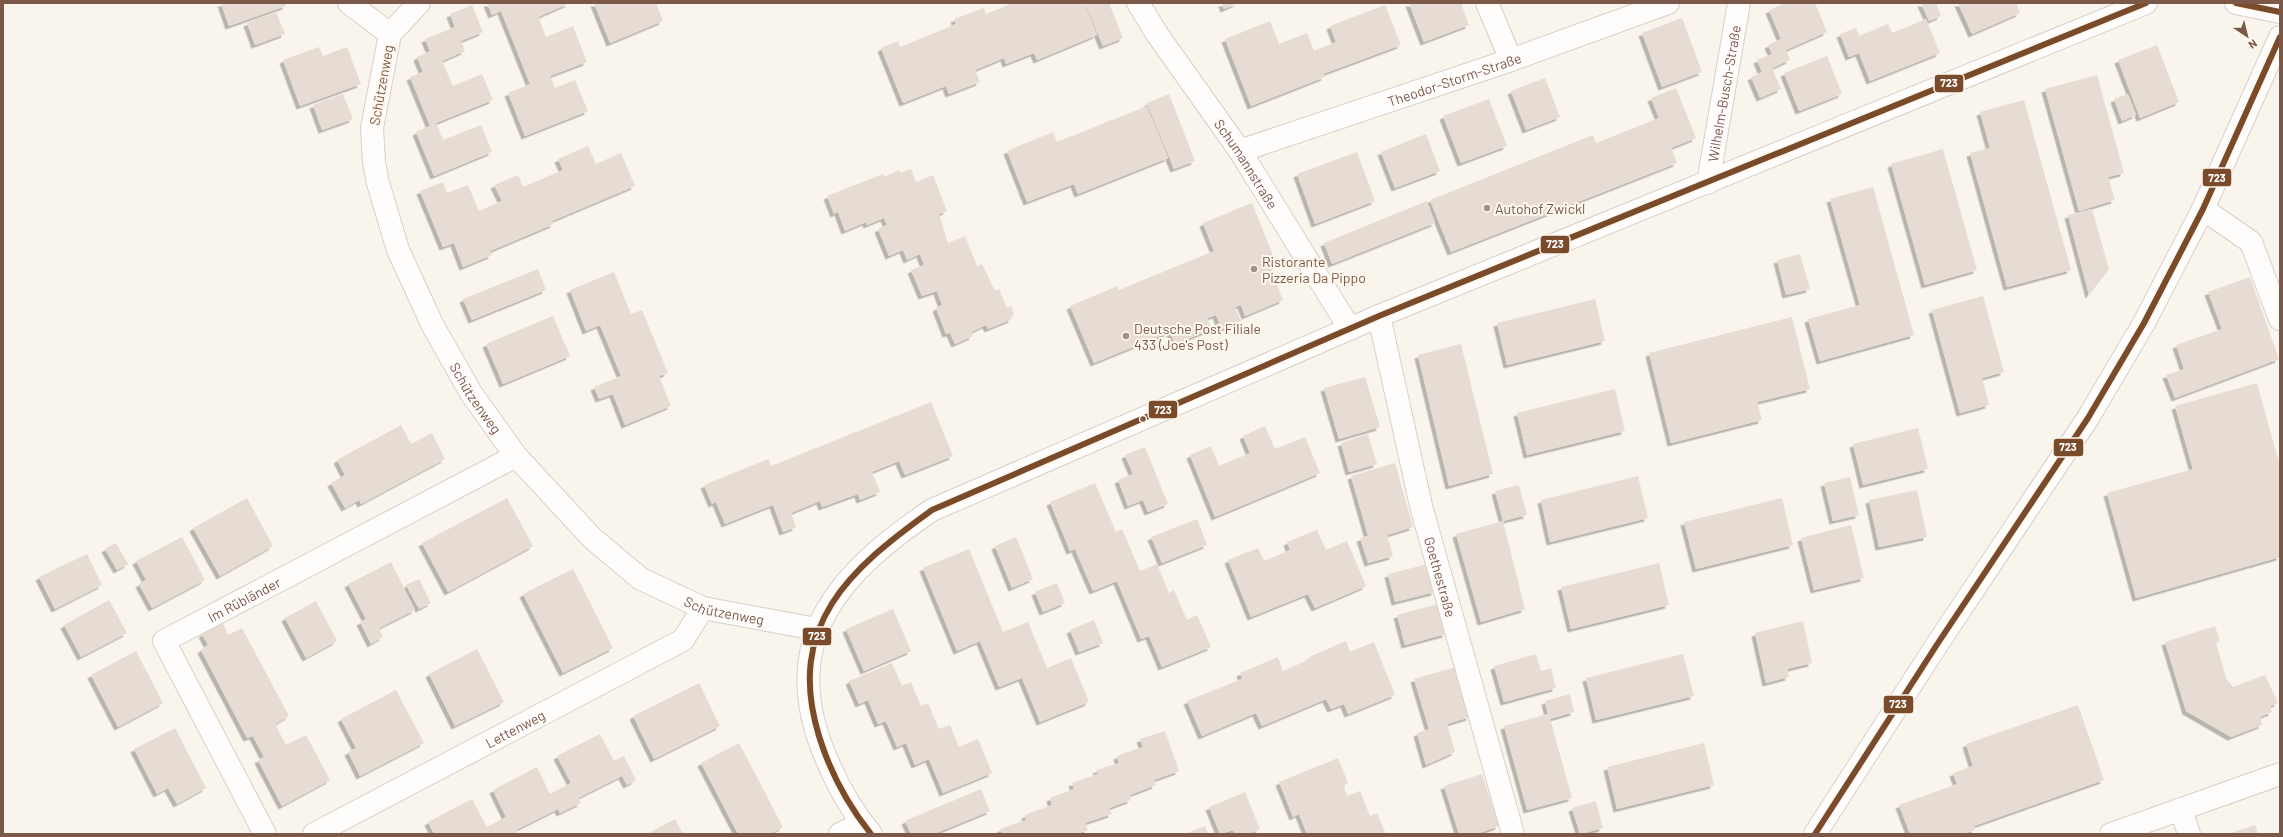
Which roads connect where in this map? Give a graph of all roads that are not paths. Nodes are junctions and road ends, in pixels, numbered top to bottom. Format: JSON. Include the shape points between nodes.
{"nodes":[{"id":1,"x":349,"y":3,"type":"edge"},
{"id":2,"x":419,"y":3,"type":"edge"},
{"id":3,"x":1138,"y":3,"type":"edge"},
{"id":4,"x":1488,"y":3,"type":"edge"},
{"id":5,"x":1668,"y":3,"type":"edge"},
{"id":6,"x":1739,"y":3,"type":"edge"},
{"id":7,"x":2146,"y":3,"type":"edge"},
{"id":8,"x":2236,"y":3,"type":"edge"},
{"id":9,"x":2280,"y":12,"type":"edge"},
{"id":10,"x":390,"y":34,"type":"junction"},
{"id":11,"x":2280,"y":37,"type":"edge"},
{"id":12,"x":1511,"y":60,"type":"junction"},
{"id":13,"x":1240,"y":151,"type":"junction"},
{"id":14,"x":1708,"y":183,"type":"junction"},
{"id":15,"x":2203,"y":209,"type":"junction"},
{"id":16,"x":1379,"y":316,"type":"junction"},
{"id":17,"x":2280,"y":319,"type":"edge"},
{"id":18,"x":1350,"y":328,"type":"junction"},
{"id":19,"x":516,"y":456,"type":"junction"},
{"id":20,"x":703,"y":608,"type":"junction"},
{"id":21,"x":816,"y":629,"type":"junction"},
{"id":22,"x":2280,"y":774,"type":"edge"},
{"id":23,"x":2180,"y":809,"type":"junction"},
{"id":24,"x":866,"y":829,"type":"edge"},
{"id":25,"x":265,"y":834,"type":"edge"},
{"id":26,"x":314,"y":834,"type":"edge"},
{"id":27,"x":840,"y":834,"type":"edge"},
{"id":28,"x":1513,"y":834,"type":"edge"},
{"id":29,"x":1815,"y":834,"type":"edge"},
{"id":30,"x":2111,"y":834,"type":"edge"},
{"id":31,"x":2189,"y":834,"type":"edge"}],
"edges":[{"from":1,"to":10,"type":"street"},
{"from":2,"to":10,"type":"street","name":"Schützenweg"},
{"from":3,"to":13,"type":"street","name":"Schumannstraße"},
{"from":4,"to":12,"type":"street"},
{"from":5,"to":12,"type":"street","name":"Theodor-Storm-Straße"},
{"from":6,"to":14,"type":"street","name":"Wilhelm-Busch-Straße"},
{"from":7,"to":14,"type":"street"},
{"from":8,"to":9,"type":"street"},
{"from":10,"to":19,"type":"street","name":"Schützenweg","via":[[372,128],[374,162],[380,190],[398,250],[433,326],[471,393]]},
{"from":11,"to":15,"type":"street"},
{"from":12,"to":13,"type":"street","name":"Theodor-Storm-Straße"},
{"from":13,"to":18,"type":"street","name":"Schumannstraße"},
{"from":14,"to":16,"type":"street"},
{"from":15,"to":17,"type":"street","via":[[2251,242]]},
{"from":15,"to":29,"type":"street","via":[[2144,323],[2088,418]]},
{"from":16,"to":18,"type":"street"},
{"from":16,"to":28,"type":"street","name":"Goethestraße","via":[[1421,506]]},
{"from":18,"to":21,"type":"street","via":[[932,510],[891,538],[859,568],[837,594]]},
{"from":19,"to":20,"type":"street","name":"Schützenweg","via":[[592,538],[641,579]]},
{"from":19,"to":25,"type":"street","name":"Im Rübländer","via":[[164,641]]},
{"from":20,"to":21,"type":"street","name":"Schützenweg"},
{"from":20,"to":26,"type":"street","name":"Lettenweg","via":[[683,640]]},
{"from":21,"to":24,"type":"street","via":[[808,664],[808,695],[818,737],[834,778]]},
{"from":22,"to":23,"type":"street"},
{"from":23,"to":30,"type":"street"},
{"from":23,"to":31,"type":"street"},
{"from":24,"to":27,"type":"street"}]}
